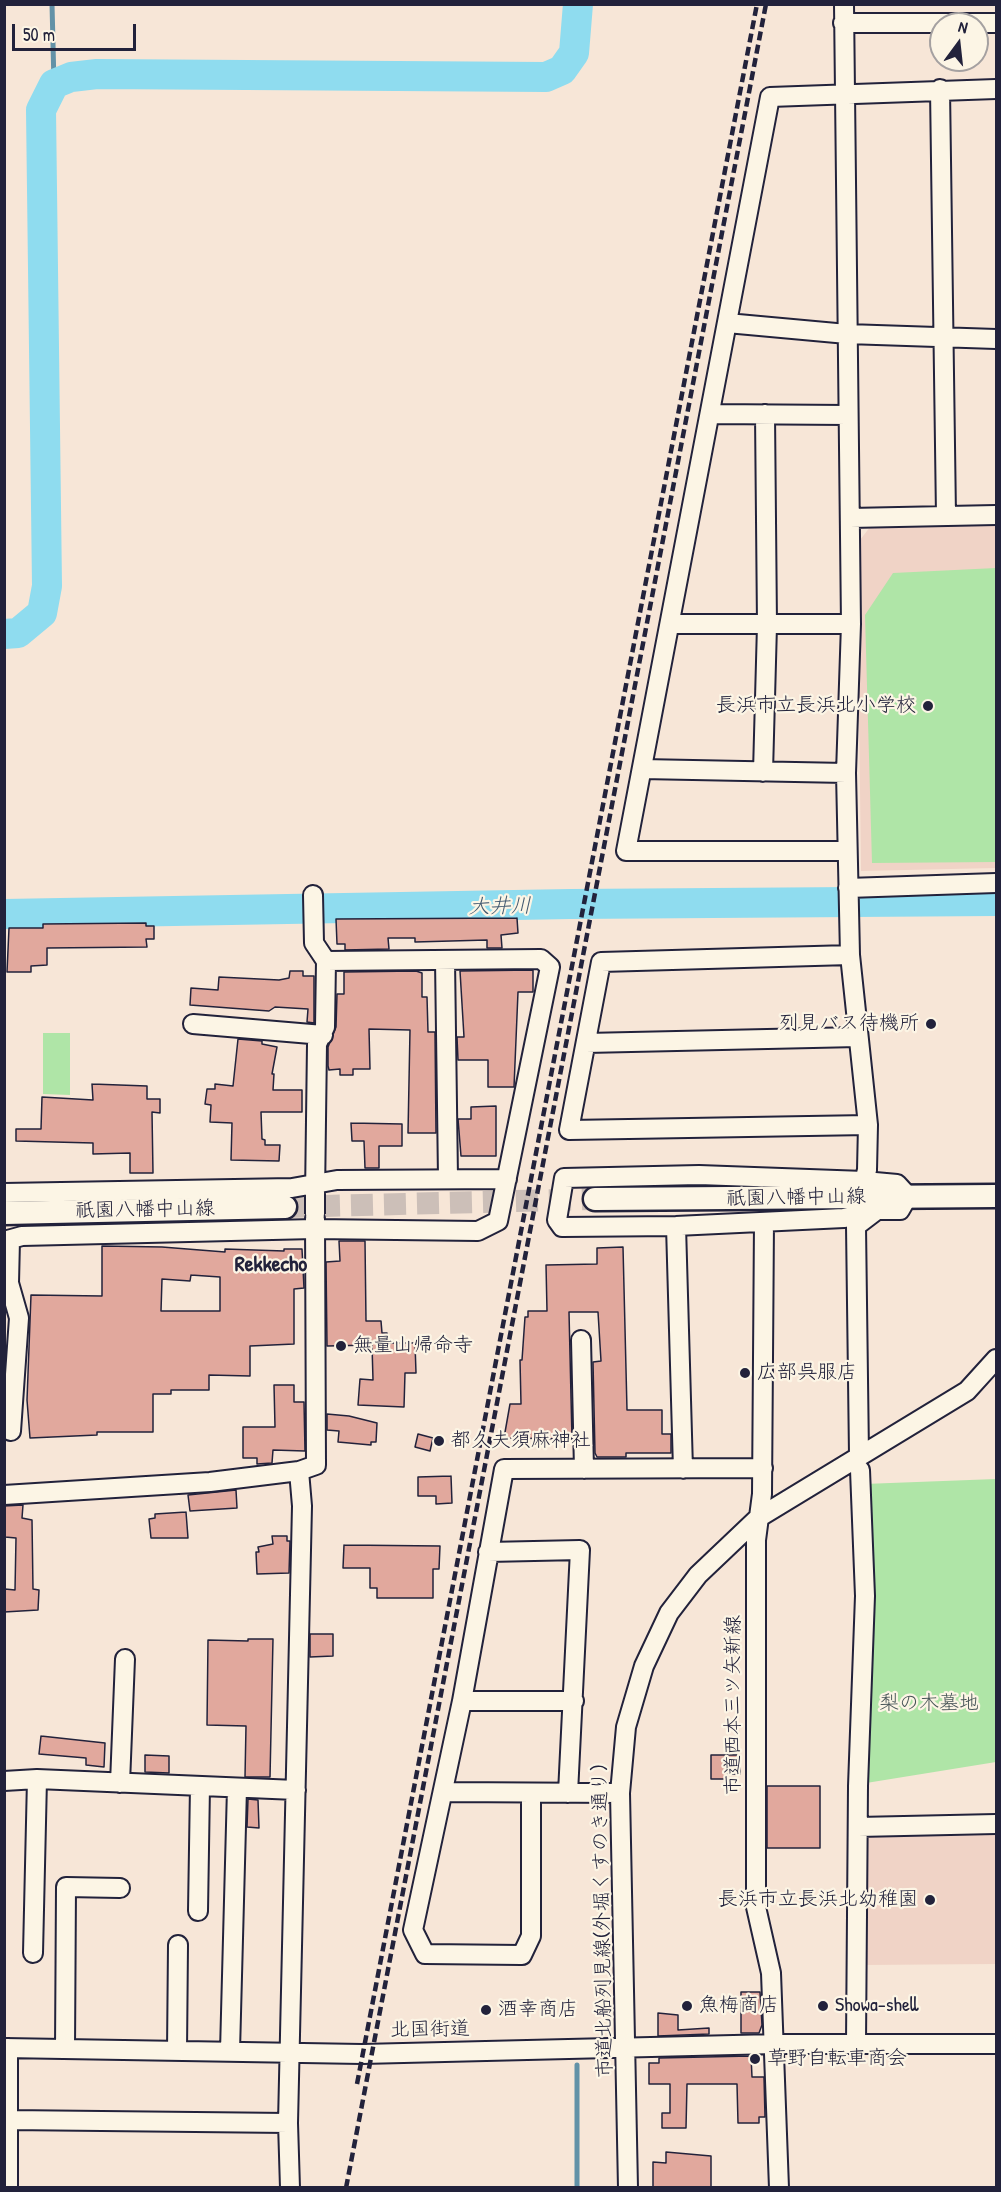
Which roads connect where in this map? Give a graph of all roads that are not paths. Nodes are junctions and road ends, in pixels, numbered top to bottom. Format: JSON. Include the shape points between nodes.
{"nodes":[{"id":1,"x":843,"y":14,"type":"edge"},
{"id":2,"x":996,"y":23,"type":"edge"},
{"id":3,"x":940,"y":89,"type":"junction"},
{"id":4,"x":996,"y":89,"type":"edge"},
{"id":5,"x":844,"y":93,"type":"junction"},
{"id":6,"x":727,"y":324,"type":"junction"},
{"id":7,"x":847,"y":334,"type":"junction"},
{"id":8,"x":943,"y":338,"type":"junction"},
{"id":9,"x":996,"y":339,"type":"edge"},
{"id":10,"x":710,"y":414,"type":"junction"},
{"id":11,"x":765,"y":414,"type":"junction"},
{"id":12,"x":848,"y":415,"type":"junction"},
{"id":13,"x":996,"y":514,"type":"edge"},
{"id":14,"x":946,"y":516,"type":"junction"},
{"id":15,"x":850,"y":518,"type":"junction"},
{"id":16,"x":670,"y":624,"type":"junction"},
{"id":17,"x":851,"y":624,"type":"junction"},
{"id":18,"x":767,"y":626,"type":"junction"},
{"id":19,"x":642,"y":769,"type":"junction"},
{"id":20,"x":763,"y":772,"type":"junction"},
{"id":21,"x":846,"y":773,"type":"junction"},
{"id":22,"x":847,"y":851,"type":"junction"},
{"id":23,"x":996,"y":883,"type":"edge"},
{"id":24,"x":849,"y":897,"type":"junction"},
{"id":25,"x":314,"y":904,"type":"dead end"},
{"id":26,"x":850,"y":955,"type":"junction"},
{"id":27,"x":445,"y":960,"type":"junction"},
{"id":28,"x":326,"y":961,"type":"junction"},
{"id":29,"x":193,"y":1024,"type":"dead end"},
{"id":30,"x":323,"y":1035,"type":"junction"},
{"id":31,"x":858,"y":1037,"type":"junction"},
{"id":32,"x":586,"y":1043,"type":"junction"},
{"id":33,"x":868,"y":1125,"type":"junction"},
{"id":34,"x":448,"y":1178,"type":"junction"},
{"id":35,"x":507,"y":1179,"type":"junction"},
{"id":36,"x":864,"y":1181,"type":"junction"},
{"id":37,"x":315,"y":1190,"type":"junction"},
{"id":38,"x":4,"y":1193,"type":"edge"},
{"id":39,"x":908,"y":1196,"type":"junction"},
{"id":40,"x":996,"y":1196,"type":"edge"},
{"id":41,"x":595,"y":1199,"type":"tunnel mouth"},
{"id":42,"x":285,"y":1207,"type":"tunnel mouth"},
{"id":43,"x":877,"y":1210,"type":"junction"},
{"id":44,"x":4,"y":1214,"type":"edge"},
{"id":45,"x":315,"y":1222,"type":"junction"},
{"id":46,"x":764,"y":1222,"type":"junction"},
{"id":47,"x":676,"y":1226,"type":"junction"},
{"id":48,"x":7,"y":1240,"type":"edge"},
{"id":49,"x":581,"y":1340,"type":"dead end"},
{"id":50,"x":996,"y":1359,"type":"edge"},
{"id":51,"x":11,"y":1431,"type":"dead end"},
{"id":52,"x":860,"y":1462,"type":"junction"},
{"id":53,"x":763,"y":1468,"type":"junction"},
{"id":54,"x":584,"y":1469,"type":"junction"},
{"id":55,"x":683,"y":1469,"type":"junction"},
{"id":56,"x":299,"y":1471,"type":"junction"},
{"id":57,"x":4,"y":1495,"type":"edge"},
{"id":58,"x":758,"y":1518,"type":"junction"},
{"id":59,"x":488,"y":1552,"type":"junction"},
{"id":60,"x":125,"y":1659,"type":"dead end"},
{"id":61,"x":462,"y":1701,"type":"junction"},
{"id":62,"x":574,"y":1701,"type":"junction"},
{"id":63,"x":37,"y":1779,"type":"junction"},
{"id":64,"x":4,"y":1781,"type":"edge"},
{"id":65,"x":120,"y":1783,"type":"junction"},
{"id":66,"x":200,"y":1786,"type":"junction"},
{"id":67,"x":237,"y":1788,"type":"junction"},
{"id":68,"x":296,"y":1790,"type":"junction"},
{"id":69,"x":444,"y":1792,"type":"junction"},
{"id":70,"x":531,"y":1793,"type":"junction"},
{"id":71,"x":568,"y":1793,"type":"junction"},
{"id":72,"x":620,"y":1793,"type":"junction"},
{"id":73,"x":996,"y":1824,"type":"edge"},
{"id":74,"x":858,"y":1827,"type":"junction"},
{"id":75,"x":120,"y":1888,"type":"dead end"},
{"id":76,"x":198,"y":1911,"type":"dead end"},
{"id":77,"x":178,"y":1945,"type":"dead end"},
{"id":78,"x":33,"y":1953,"type":"dead end"},
{"id":79,"x":856,"y":2043,"type":"junction"},
{"id":80,"x":775,"y":2044,"type":"junction"},
{"id":81,"x":996,"y":2044,"type":"edge"},
{"id":82,"x":6,"y":2048,"type":"edge"},
{"id":83,"x":626,"y":2048,"type":"junction"},
{"id":84,"x":65,"y":2049,"type":"junction"},
{"id":85,"x":177,"y":2051,"type":"junction"},
{"id":86,"x":230,"y":2051,"type":"junction"},
{"id":87,"x":289,"y":2053,"type":"junction"},
{"id":88,"x":9,"y":2120,"type":"junction"},
{"id":89,"x":288,"y":2123,"type":"junction"},
{"id":90,"x":8,"y":2187,"type":"edge"},
{"id":91,"x":290,"y":2187,"type":"edge"},
{"id":92,"x":628,"y":2187,"type":"edge"},
{"id":93,"x":779,"y":2187,"type":"edge"}],
"edges":[{"from":1,"to":2,"type":"street"},
{"from":1,"to":5,"type":"street"},
{"from":3,"to":4,"type":"street"},
{"from":3,"to":5,"type":"street"},
{"from":3,"to":8,"type":"street"},
{"from":5,"to":6,"type":"street","via":[[770,97]]},
{"from":5,"to":7,"type":"street"},
{"from":6,"to":7,"type":"street"},
{"from":6,"to":10,"type":"street"},
{"from":7,"to":8,"type":"street"},
{"from":7,"to":12,"type":"street"},
{"from":8,"to":9,"type":"street"},
{"from":8,"to":14,"type":"street"},
{"from":10,"to":11,"type":"street"},
{"from":10,"to":16,"type":"street"},
{"from":11,"to":12,"type":"street"},
{"from":11,"to":18,"type":"street"},
{"from":12,"to":15,"type":"street"},
{"from":13,"to":14,"type":"street"},
{"from":14,"to":15,"type":"street"},
{"from":15,"to":17,"type":"street"},
{"from":16,"to":18,"type":"street"},
{"from":16,"to":19,"type":"street"},
{"from":17,"to":18,"type":"street"},
{"from":17,"to":21,"type":"street"},
{"from":18,"to":20,"type":"street"},
{"from":19,"to":20,"type":"street"},
{"from":19,"to":22,"type":"street","via":[[626,851]]},
{"from":20,"to":21,"type":"street"},
{"from":21,"to":22,"type":"street"},
{"from":22,"to":24,"type":"street"},
{"from":23,"to":24,"type":"street"},
{"from":24,"to":26,"type":"street"},
{"from":25,"to":28,"type":"street","via":[[314,943]]},
{"from":26,"to":31,"type":"street"},
{"from":26,"to":32,"type":"street","via":[[601,962]]},
{"from":27,"to":28,"type":"street"},
{"from":27,"to":34,"type":"street"},
{"from":27,"to":35,"type":"street","via":[[540,959],[550,967]]},
{"from":28,"to":30,"type":"street"},
{"from":29,"to":30,"type":"street"},
{"from":30,"to":37,"type":"street","via":[[317,1044]]},
{"from":31,"to":32,"type":"street"},
{"from":31,"to":33,"type":"street"},
{"from":32,"to":33,"type":"street","via":[[569,1130]]},
{"from":33,"to":36,"type":"street"},
{"from":34,"to":35,"type":"street"},
{"from":34,"to":37,"type":"street","via":[[337,1180]]},
{"from":35,"to":45,"type":"street","via":[[498,1221],[478,1231]]},
{"from":36,"to":39,"type":"street","via":[[897,1184]]},
{"from":36,"to":47,"type":"street","via":[[699,1175],[564,1178],[557,1220],[562,1227]]},
{"from":37,"to":38,"type":"street"},
{"from":37,"to":45,"type":"street","bridge":true},
{"from":39,"to":40,"type":"main road","name":"祇園八幡中山線"},
{"from":39,"to":41,"type":"main road","name":"祇園八幡中山線"},
{"from":39,"to":43,"type":"street","via":[[900,1210]]},
{"from":42,"to":44,"type":"main road","name":"祇園八幡中山線"},
{"from":43,"to":46,"type":"street","via":[[844,1218]]},
{"from":43,"to":52,"type":"street","via":[[856,1226]]},
{"from":45,"to":48,"type":"street","via":[[22,1236]]},
{"from":45,"to":56,"type":"street","via":[[316,1465]]},
{"from":46,"to":47,"type":"street"},
{"from":46,"to":53,"type":"street","name":"市道西本三ツ矢新線"},
{"from":47,"to":55,"type":"street"},
{"from":48,"to":51,"type":"street","via":[[9,1283],[19,1318]]},
{"from":49,"to":54,"type":"street"},
{"from":50,"to":52,"type":"street","name":"市道北船列見線(外堀くすのき通り)","via":[[967,1390]]},
{"from":52,"to":58,"type":"street","name":"市道北船列見線(外堀くすのき通り)"},
{"from":52,"to":74,"type":"street","via":[[864,1596]]},
{"from":53,"to":55,"type":"street"},
{"from":53,"to":58,"type":"street","name":"市道西本三ツ矢新線"},
{"from":54,"to":55,"type":"street"},
{"from":54,"to":59,"type":"street","via":[[504,1468]]},
{"from":56,"to":57,"type":"street","via":[[210,1482]]},
{"from":56,"to":68,"type":"street","via":[[302,1506]]},
{"from":58,"to":72,"type":"street","name":"市道北船列見線(外堀くすのき通り)","via":[[698,1575],[669,1613],[644,1666],[626,1727]]},
{"from":58,"to":80,"type":"street","name":"市道西本三ツ矢新線","via":[[756,1907],[771,1973]]},
{"from":59,"to":61,"type":"street"},
{"from":59,"to":62,"type":"street","via":[[580,1550]]},
{"from":60,"to":65,"type":"street"},
{"from":61,"to":62,"type":"street"},
{"from":61,"to":69,"type":"street"},
{"from":62,"to":71,"type":"street"},
{"from":63,"to":64,"type":"street"},
{"from":63,"to":65,"type":"street"},
{"from":63,"to":78,"type":"street"},
{"from":65,"to":66,"type":"street"},
{"from":66,"to":67,"type":"street"},
{"from":66,"to":76,"type":"street"},
{"from":67,"to":68,"type":"street"},
{"from":67,"to":86,"type":"street"},
{"from":68,"to":87,"type":"street"},
{"from":69,"to":70,"type":"street"},
{"from":69,"to":70,"type":"street","via":[[413,1930],[425,1954],[522,1955],[531,1936]]},
{"from":70,"to":71,"type":"street"},
{"from":71,"to":72,"type":"street"},
{"from":72,"to":83,"type":"street","name":"市道北船列見線(外堀くすのき通り)"},
{"from":73,"to":74,"type":"street"},
{"from":74,"to":79,"type":"street"},
{"from":75,"to":84,"type":"street","via":[[66,1887]]},
{"from":77,"to":85,"type":"street"},
{"from":79,"to":80,"type":"street","name":"北国街道"},
{"from":79,"to":81,"type":"street","name":"北国街道"},
{"from":80,"to":83,"type":"street","name":"北国街道"},
{"from":80,"to":93,"type":"street","name":"市道西本三ツ矢新線"},
{"from":82,"to":84,"type":"street","name":"北国街道"},
{"from":82,"to":88,"type":"street"},
{"from":83,"to":87,"type":"street","name":"北国街道"},
{"from":83,"to":92,"type":"street","name":"市道北船列見線(外堀くすのき通り)"},
{"from":84,"to":85,"type":"street","name":"北国街道"},
{"from":85,"to":86,"type":"street","name":"北国街道"},
{"from":86,"to":87,"type":"street","name":"北国街道"},
{"from":87,"to":89,"type":"street"},
{"from":88,"to":89,"type":"street"},
{"from":88,"to":90,"type":"street"},
{"from":89,"to":91,"type":"street"}]}
